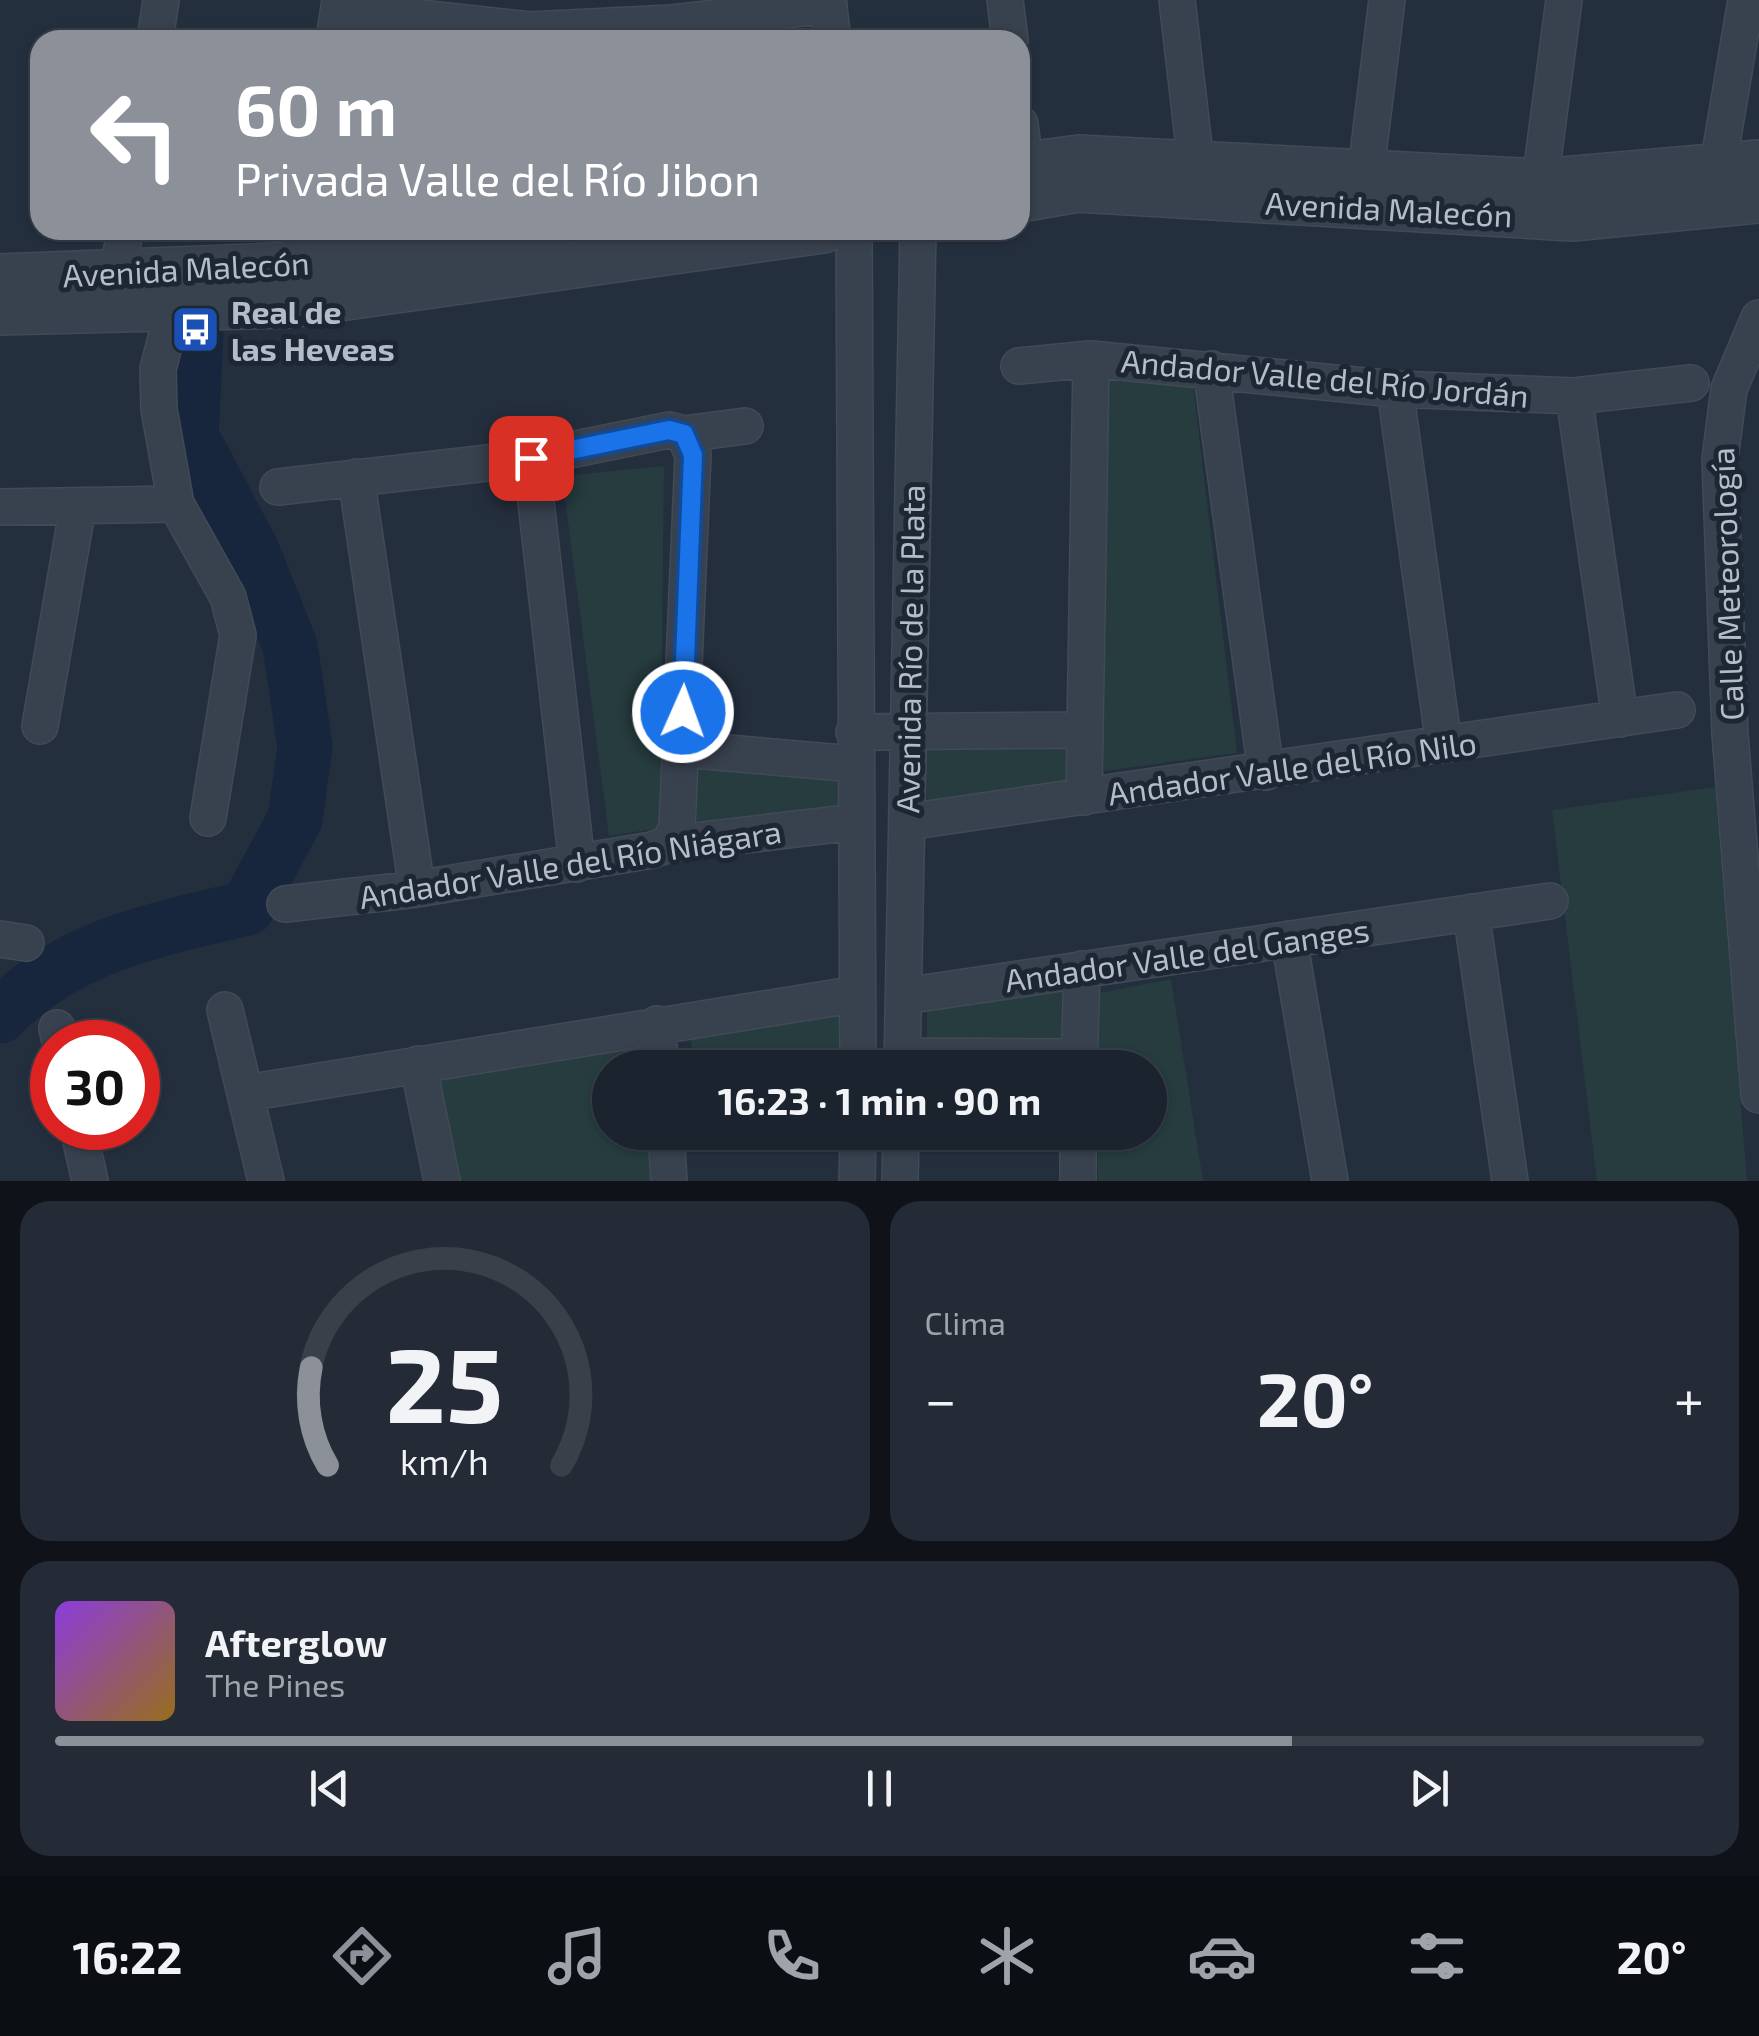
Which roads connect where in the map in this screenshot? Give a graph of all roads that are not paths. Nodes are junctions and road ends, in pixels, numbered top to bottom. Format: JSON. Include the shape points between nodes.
{"nodes":[{"id":1,"x":162,"y":0,"type":"edge"},
{"id":2,"x":1005,"y":0,"type":"edge"},
{"id":3,"x":1177,"y":0,"type":"edge"},
{"id":4,"x":1388,"y":0,"type":"edge"},
{"id":5,"x":1564,"y":0,"type":"edge"},
{"id":6,"x":1746,"y":0,"type":"edge"},
{"id":7,"x":828,"y":2,"type":"edge"},
{"id":8,"x":338,"y":16,"type":"edge"},
{"id":9,"x":157,"y":30,"type":"edge"},
{"id":10,"x":832,"y":30,"type":"edge"},
{"id":11,"x":1009,"y":30,"type":"edge"},
{"id":12,"x":1030,"y":162,"type":"edge"},
{"id":13,"x":1196,"y":164,"type":"junction"},
{"id":14,"x":1739,"y":165,"type":"edge"},
{"id":15,"x":1030,"y":167,"type":"edge"},
{"id":16,"x":1366,"y":171,"type":"junction"},
{"id":17,"x":1540,"y":182,"type":"junction"},
{"id":18,"x":1759,"y":200,"type":"edge"},
{"id":19,"x":516,"y":240,"type":"edge"},
{"id":20,"x":714,"y":240,"type":"edge"},
{"id":21,"x":854,"y":240,"type":"edge"},
{"id":22,"x":918,"y":240,"type":"edge"},
{"id":23,"x":300,"y":247,"type":"edge"},
{"id":24,"x":121,"y":252,"type":"edge"},
{"id":25,"x":429,"y":266,"type":"junction"},
{"id":26,"x":0,"y":277,"type":"edge"},
{"id":27,"x":174,"y":308,"type":"junction"},
{"id":28,"x":0,"y":312,"type":"edge"},
{"id":29,"x":1759,"y":318,"type":"edge"},
{"id":30,"x":1091,"y":359,"type":"junction"},
{"id":31,"x":1018,"y":366,"type":"dead end"},
{"id":32,"x":1211,"y":369,"type":"junction"},
{"id":33,"x":1691,"y":383,"type":"dead end"},
{"id":34,"x":1395,"y":389,"type":"junction"},
{"id":35,"x":1574,"y":396,"type":"junction"},
{"id":36,"x":745,"y":426,"type":"dead end"},
{"id":37,"x":684,"y":434,"type":"junction"},
{"id":38,"x":531,"y":458,"type":"junction"},
{"id":39,"x":356,"y":477,"type":"junction"},
{"id":40,"x":278,"y":487,"type":"dead end"},
{"id":41,"x":176,"y":504,"type":"junction"},
{"id":42,"x":78,"y":506,"type":"junction"},
{"id":43,"x":0,"y":508,"type":"edge"},
{"id":44,"x":1677,"y":710,"type":"dead end"},
{"id":45,"x":1620,"y":720,"type":"junction"},
{"id":46,"x":40,"y":726,"type":"dead end"},
{"id":47,"x":1084,"y":730,"type":"junction"},
{"id":48,"x":906,"y":732,"type":"junction"},
{"id":49,"x":1745,"y":733,"type":"edge"},
{"id":50,"x":1444,"y":745,"type":"junction"},
{"id":51,"x":854,"y":748,"type":"junction"},
{"id":52,"x":682,"y":749,"type":"junction"},
{"id":53,"x":1266,"y":772,"type":"junction"},
{"id":54,"x":1084,"y":797,"type":"junction"},
{"id":55,"x":208,"y":818,"type":"dead end"},
{"id":56,"x":855,"y":822,"type":"junction"},
{"id":57,"x":907,"y":822,"type":"junction"},
{"id":58,"x":669,"y":844,"type":"junction"},
{"id":59,"x":576,"y":864,"type":"junction"},
{"id":60,"x":417,"y":889,"type":"junction"},
{"id":61,"x":1550,"y":901,"type":"dead end"},
{"id":62,"x":285,"y":904,"type":"dead end"},
{"id":63,"x":1470,"y":912,"type":"junction"},
{"id":64,"x":1289,"y":939,"type":"junction"},
{"id":65,"x":1082,"y":969,"type":"junction"},
{"id":66,"x":857,"y":994,"type":"junction"},
{"id":67,"x":904,"y":996,"type":"junction"},
{"id":68,"x":225,"y":1010,"type":"dead end"},
{"id":69,"x":657,"y":1024,"type":"junction"},
{"id":70,"x":659,"y":1050,"type":"edge"},
{"id":71,"x":858,"y":1050,"type":"edge"},
{"id":72,"x":902,"y":1050,"type":"edge"},
{"id":73,"x":1080,"y":1050,"type":"edge"},
{"id":74,"x":418,"y":1064,"type":"junction"},
{"id":75,"x":246,"y":1093,"type":"junction"},
{"id":76,"x":1759,"y":1095,"type":"edge"},
{"id":77,"x":83,"y":1150,"type":"edge"},
{"id":78,"x":667,"y":1150,"type":"edge"},
{"id":79,"x":858,"y":1150,"type":"edge"},
{"id":80,"x":901,"y":1150,"type":"edge"},
{"id":81,"x":1078,"y":1150,"type":"edge"},
{"id":82,"x":90,"y":1181,"type":"edge"},
{"id":83,"x":266,"y":1181,"type":"edge"},
{"id":84,"x":442,"y":1181,"type":"edge"},
{"id":85,"x":669,"y":1181,"type":"edge"},
{"id":86,"x":858,"y":1181,"type":"edge"},
{"id":87,"x":900,"y":1181,"type":"edge"},
{"id":88,"x":1078,"y":1181,"type":"edge"},
{"id":89,"x":1330,"y":1181,"type":"edge"},
{"id":90,"x":1510,"y":1181,"type":"edge"}],
"edges":[{"from":1,"to":9,"type":"street"},
{"from":2,"to":11,"type":"street"},
{"from":3,"to":13,"type":"street"},
{"from":4,"to":16,"type":"street"},
{"from":5,"to":17,"type":"street"},
{"from":6,"to":14,"type":"street"},
{"from":7,"to":8,"type":"street","via":[[672,23],[530,30]]},
{"from":7,"to":10,"type":"street"},
{"from":12,"to":13,"type":"street","name":"Avenida Malecón"},
{"from":13,"to":16,"type":"street","name":"Avenida Malecón"},
{"from":14,"to":17,"type":"street","name":"Avenida Malecón"},
{"from":15,"to":18,"type":"street","name":"Avenida Malecón","via":[[1078,190],[1572,218]]},
{"from":16,"to":17,"type":"street","name":"Avenida Malecón"},
{"from":19,"to":25,"type":"street","name":"Avenida Malecón"},
{"from":20,"to":25,"type":"street","name":"Avenida Malecón"},
{"from":21,"to":51,"type":"street","name":"Avenida Río de la Plata"},
{"from":22,"to":48,"type":"street","name":"Avenida Río de la Plata"},
{"from":23,"to":24,"type":"street","name":"Avenida Malecón"},
{"from":23,"to":25,"type":"street","name":"Avenida Malecón"},
{"from":24,"to":26,"type":"street","name":"Avenida Malecón"},
{"from":25,"to":27,"type":"street","name":"Avenida Malecón","via":[[289,304]]},
{"from":27,"to":28,"type":"street","name":"Avenida Malecón"},
{"from":27,"to":41,"type":"street","via":[[158,369]]},
{"from":29,"to":49,"type":"street","name":"Calle Meteorología","via":[[1729,389],[1720,460]]},
{"from":30,"to":31,"type":"street","name":"Andador Valle del Río Jordán"},
{"from":30,"to":32,"type":"street","name":"Andador Valle del Río Jordán"},
{"from":30,"to":47,"type":"street"},
{"from":32,"to":34,"type":"street","name":"Andador Valle del Río Jordán"},
{"from":32,"to":53,"type":"street"},
{"from":33,"to":35,"type":"street","name":"Andador Valle del Río Jordán"},
{"from":34,"to":35,"type":"street","name":"Andador Valle del Río Jordán"},
{"from":34,"to":50,"type":"street"},
{"from":35,"to":45,"type":"street"},
{"from":36,"to":37,"type":"street"},
{"from":37,"to":38,"type":"street","via":[[669,430]]},
{"from":37,"to":52,"type":"street","via":[[693,455]]},
{"from":38,"to":39,"type":"street"},
{"from":38,"to":59,"type":"street"},
{"from":39,"to":40,"type":"street"},
{"from":39,"to":60,"type":"street"},
{"from":41,"to":42,"type":"street"},
{"from":41,"to":55,"type":"street","via":[[228,597],[238,635]]},
{"from":42,"to":43,"type":"street"},
{"from":42,"to":46,"type":"street"},
{"from":44,"to":45,"type":"street","name":"Andador Valle del Río Nilo"},
{"from":45,"to":50,"type":"street","name":"Andador Valle del Río Nilo"},
{"from":47,"to":48,"type":"street"},
{"from":47,"to":54,"type":"street"},
{"from":48,"to":51,"type":"street"},
{"from":48,"to":57,"type":"street","name":"Avenida Río de la Plata"},
{"from":49,"to":76,"type":"street","name":"Calle Meteorología"},
{"from":50,"to":53,"type":"street","name":"Andador Valle del Río Nilo"},
{"from":51,"to":52,"type":"street"},
{"from":51,"to":56,"type":"street","name":"Avenida Río de la Plata"},
{"from":52,"to":58,"type":"street","via":[[677,828]]},
{"from":53,"to":54,"type":"street","name":"Andador Valle del Río Nilo"},
{"from":54,"to":57,"type":"street","name":"Andador Valle del Río Nilo"},
{"from":56,"to":58,"type":"street","name":"Andador Valle del Río Niágara"},
{"from":56,"to":66,"type":"street","name":"Avenida Río de la Plata"},
{"from":57,"to":67,"type":"street","name":"Avenida Río de la Plata"},
{"from":58,"to":59,"type":"street","name":"Andador Valle del Río Niágara"},
{"from":59,"to":60,"type":"street","name":"Andador Valle del Río Niágara"},
{"from":60,"to":62,"type":"street","name":"Andador Valle del Río Niágara"},
{"from":61,"to":63,"type":"street","name":"Andador Valle del Ganges"},
{"from":63,"to":64,"type":"street","name":"Andador Valle del Ganges"},
{"from":63,"to":90,"type":"street"},
{"from":64,"to":65,"type":"street","name":"Andador Valle del Ganges"},
{"from":64,"to":89,"type":"street"},
{"from":65,"to":67,"type":"street","name":"Andador Valle del Ganges"},
{"from":65,"to":73,"type":"street"},
{"from":66,"to":69,"type":"street"},
{"from":66,"to":71,"type":"street","name":"Avenida Río de la Plata"},
{"from":67,"to":72,"type":"street","name":"Avenida Río de la Plata"},
{"from":68,"to":75,"type":"street"},
{"from":69,"to":70,"type":"street"},
{"from":69,"to":74,"type":"street"},
{"from":74,"to":75,"type":"street"},
{"from":74,"to":84,"type":"street"},
{"from":75,"to":83,"type":"street"},
{"from":77,"to":82,"type":"street"},
{"from":78,"to":85,"type":"street"},
{"from":79,"to":86,"type":"street"},
{"from":80,"to":87,"type":"street"},
{"from":81,"to":88,"type":"street"}]}
